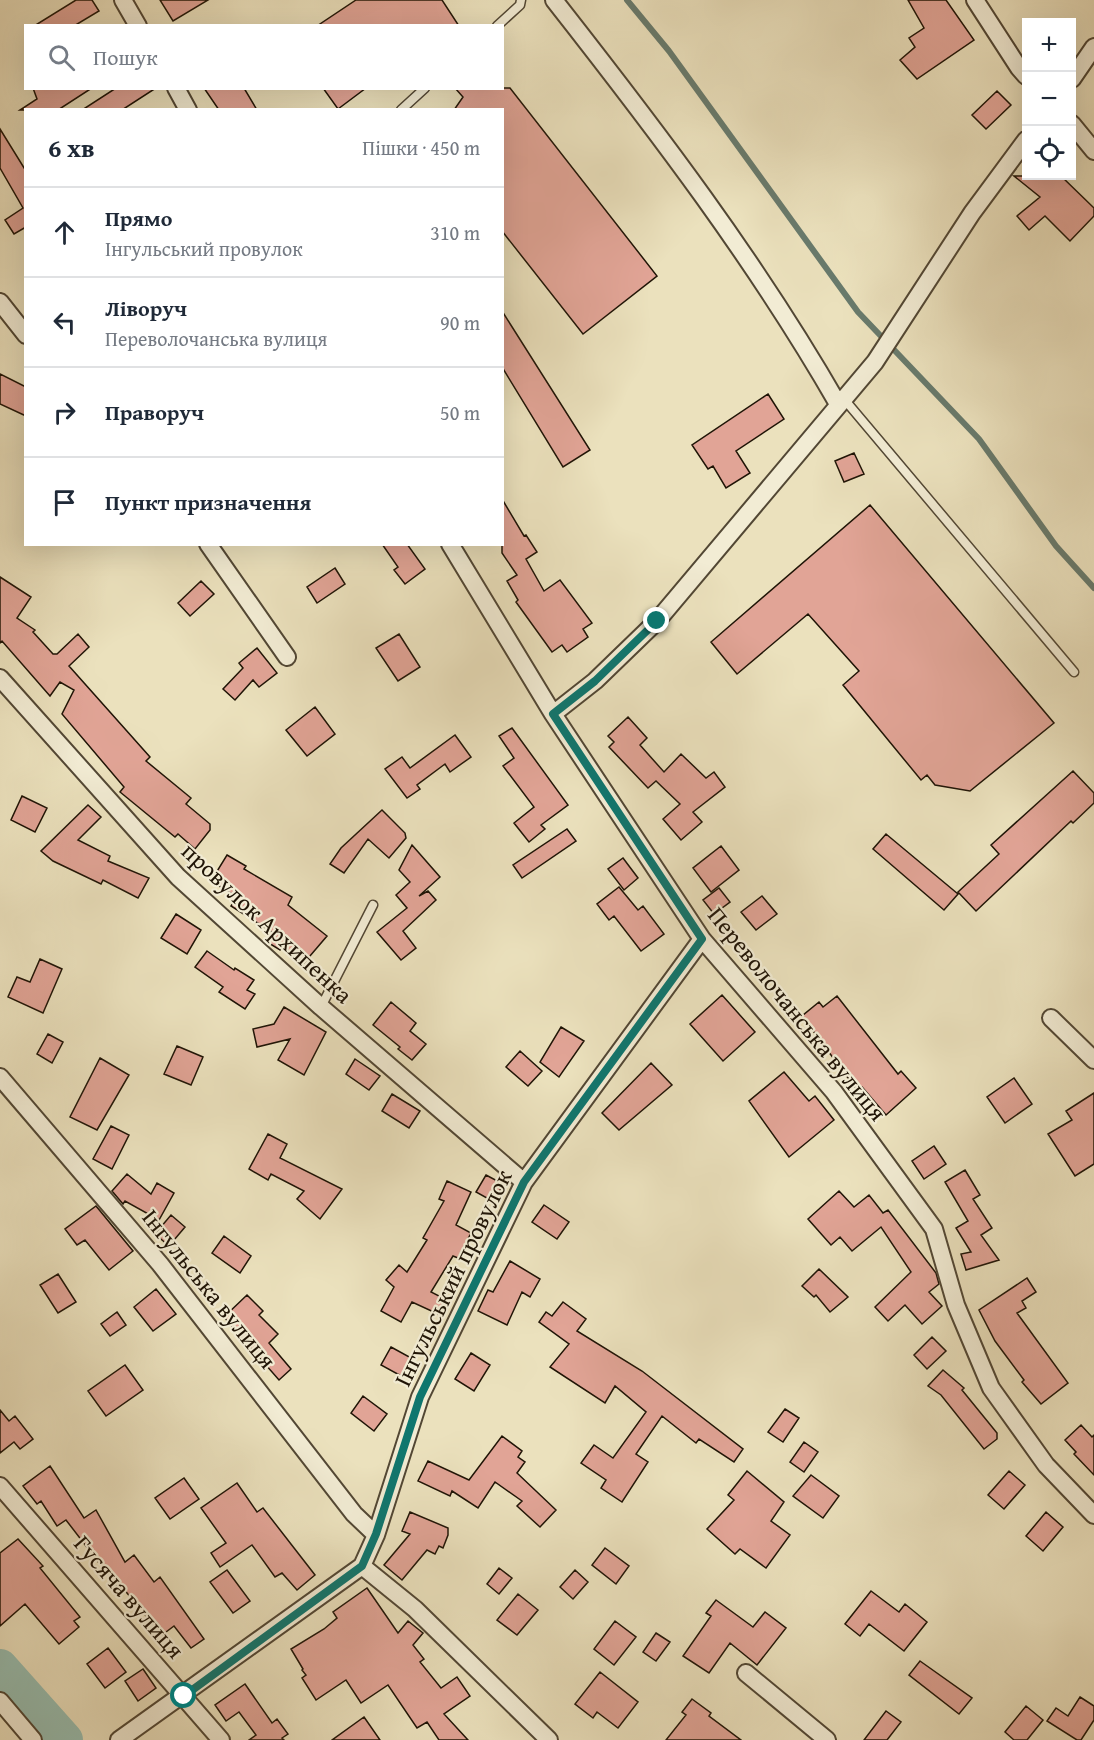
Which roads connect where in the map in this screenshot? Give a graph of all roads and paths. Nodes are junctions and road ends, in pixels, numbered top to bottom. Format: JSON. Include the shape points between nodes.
{"nodes":[{"id":1,"x":123,"y":0,"type":"edge"},
{"id":2,"x":521,"y":0,"type":"edge"},
{"id":3,"x":554,"y":0,"type":"edge"},
{"id":4,"x":975,"y":0,"type":"edge"},
{"id":5,"x":137,"y":24,"type":"edge"},
{"id":6,"x":499,"y":24,"type":"edge"},
{"id":7,"x":1094,"y":47,"type":"edge"},
{"id":8,"x":1022,"y":72,"type":"edge"},
{"id":9,"x":1076,"y":72,"type":"edge"},
{"id":10,"x":177,"y":90,"type":"edge"},
{"id":11,"x":423,"y":90,"type":"edge"},
{"id":12,"x":187,"y":108,"type":"edge"},
{"id":13,"x":403,"y":108,"type":"edge"},
{"id":14,"x":1073,"y":126,"type":"edge"},
{"id":15,"x":1022,"y":145,"type":"edge"},
{"id":16,"x":1094,"y":151,"type":"edge"},
{"id":17,"x":0,"y":302,"type":"edge"},
{"id":18,"x":24,"y":332,"type":"edge"},
{"id":19,"x":841,"y":401,"type":"junction"},
{"id":20,"x":209,"y":546,"type":"edge"},
{"id":21,"x":451,"y":546,"type":"edge"},
{"id":22,"x":287,"y":657,"type":"dead end"},
{"id":23,"x":1074,"y":672,"type":"dead end"},
{"id":24,"x":0,"y":678,"type":"edge"},
{"id":25,"x":553,"y":714,"type":"junction"},
{"id":26,"x":373,"y":905,"type":"dead end"},
{"id":27,"x":702,"y":939,"type":"junction"},
{"id":28,"x":321,"y":1007,"type":"junction"},
{"id":29,"x":1051,"y":1018,"type":"dead end"},
{"id":30,"x":1094,"y":1060,"type":"edge"},
{"id":31,"x":0,"y":1077,"type":"edge"},
{"id":32,"x":524,"y":1182,"type":"junction"},
{"id":33,"x":0,"y":1486,"type":"edge"},
{"id":34,"x":1094,"y":1515,"type":"edge"},
{"id":35,"x":376,"y":1534,"type":"junction"},
{"id":36,"x":362,"y":1566,"type":"junction"},
{"id":37,"x":746,"y":1673,"type":"dead end"},
{"id":38,"x":184,"y":1696,"type":"junction"},
{"id":39,"x":0,"y":1701,"type":"edge"},
{"id":40,"x":33,"y":1740,"type":"edge"},
{"id":41,"x":119,"y":1740,"type":"edge"},
{"id":42,"x":221,"y":1740,"type":"edge"},
{"id":43,"x":549,"y":1740,"type":"edge"},
{"id":44,"x":827,"y":1740,"type":"edge"}],
"edges":[{"from":1,"to":5,"type":"street"},
{"from":2,"to":6,"type":"lane"},
{"from":3,"to":19,"type":"street","via":[[672,151]]},
{"from":4,"to":8,"type":"street"},
{"from":7,"to":9,"type":"street"},
{"from":10,"to":12,"type":"street"},
{"from":11,"to":13,"type":"lane"},
{"from":14,"to":16,"type":"street"},
{"from":15,"to":19,"type":"street","via":[[972,213],[875,362]]},
{"from":17,"to":18,"type":"street"},
{"from":19,"to":23,"type":"lane"},
{"from":19,"to":25,"type":"street","via":[[657,621],[595,681]]},
{"from":20,"to":22,"type":"street"},
{"from":21,"to":25,"type":"street","name":"Переволочанська вулиця"},
{"from":24,"to":28,"type":"street","name":"провулок Архипенка","via":[[178,877]]},
{"from":25,"to":27,"type":"street","name":"Переволочанська вулиця"},
{"from":26,"to":28,"type":"lane"},
{"from":27,"to":32,"type":"street","name":"Інгульський провулок"},
{"from":27,"to":34,"type":"street","name":"Переволочанська вулиця","via":[[834,1092],[934,1229],[956,1305],[991,1388],[1046,1465]]},
{"from":28,"to":32,"type":"street","name":"провулок Архипенка"},
{"from":29,"to":30,"type":"street"},
{"from":31,"to":35,"type":"street","name":"Інгульська вулиця","via":[[160,1264],[354,1514]]},
{"from":32,"to":35,"type":"street","name":"Інгульський провулок","via":[[420,1397]]},
{"from":33,"to":38,"type":"street","name":"Гусяча вулиця"},
{"from":35,"to":36,"type":"street","name":"Інгульський провулок"},
{"from":36,"to":38,"type":"street"},
{"from":36,"to":43,"type":"street","via":[[415,1609]]},
{"from":37,"to":44,"type":"street"},
{"from":38,"to":41,"type":"street"},
{"from":38,"to":42,"type":"street","name":"Гусяча вулиця"},
{"from":39,"to":40,"type":"street"}]}
